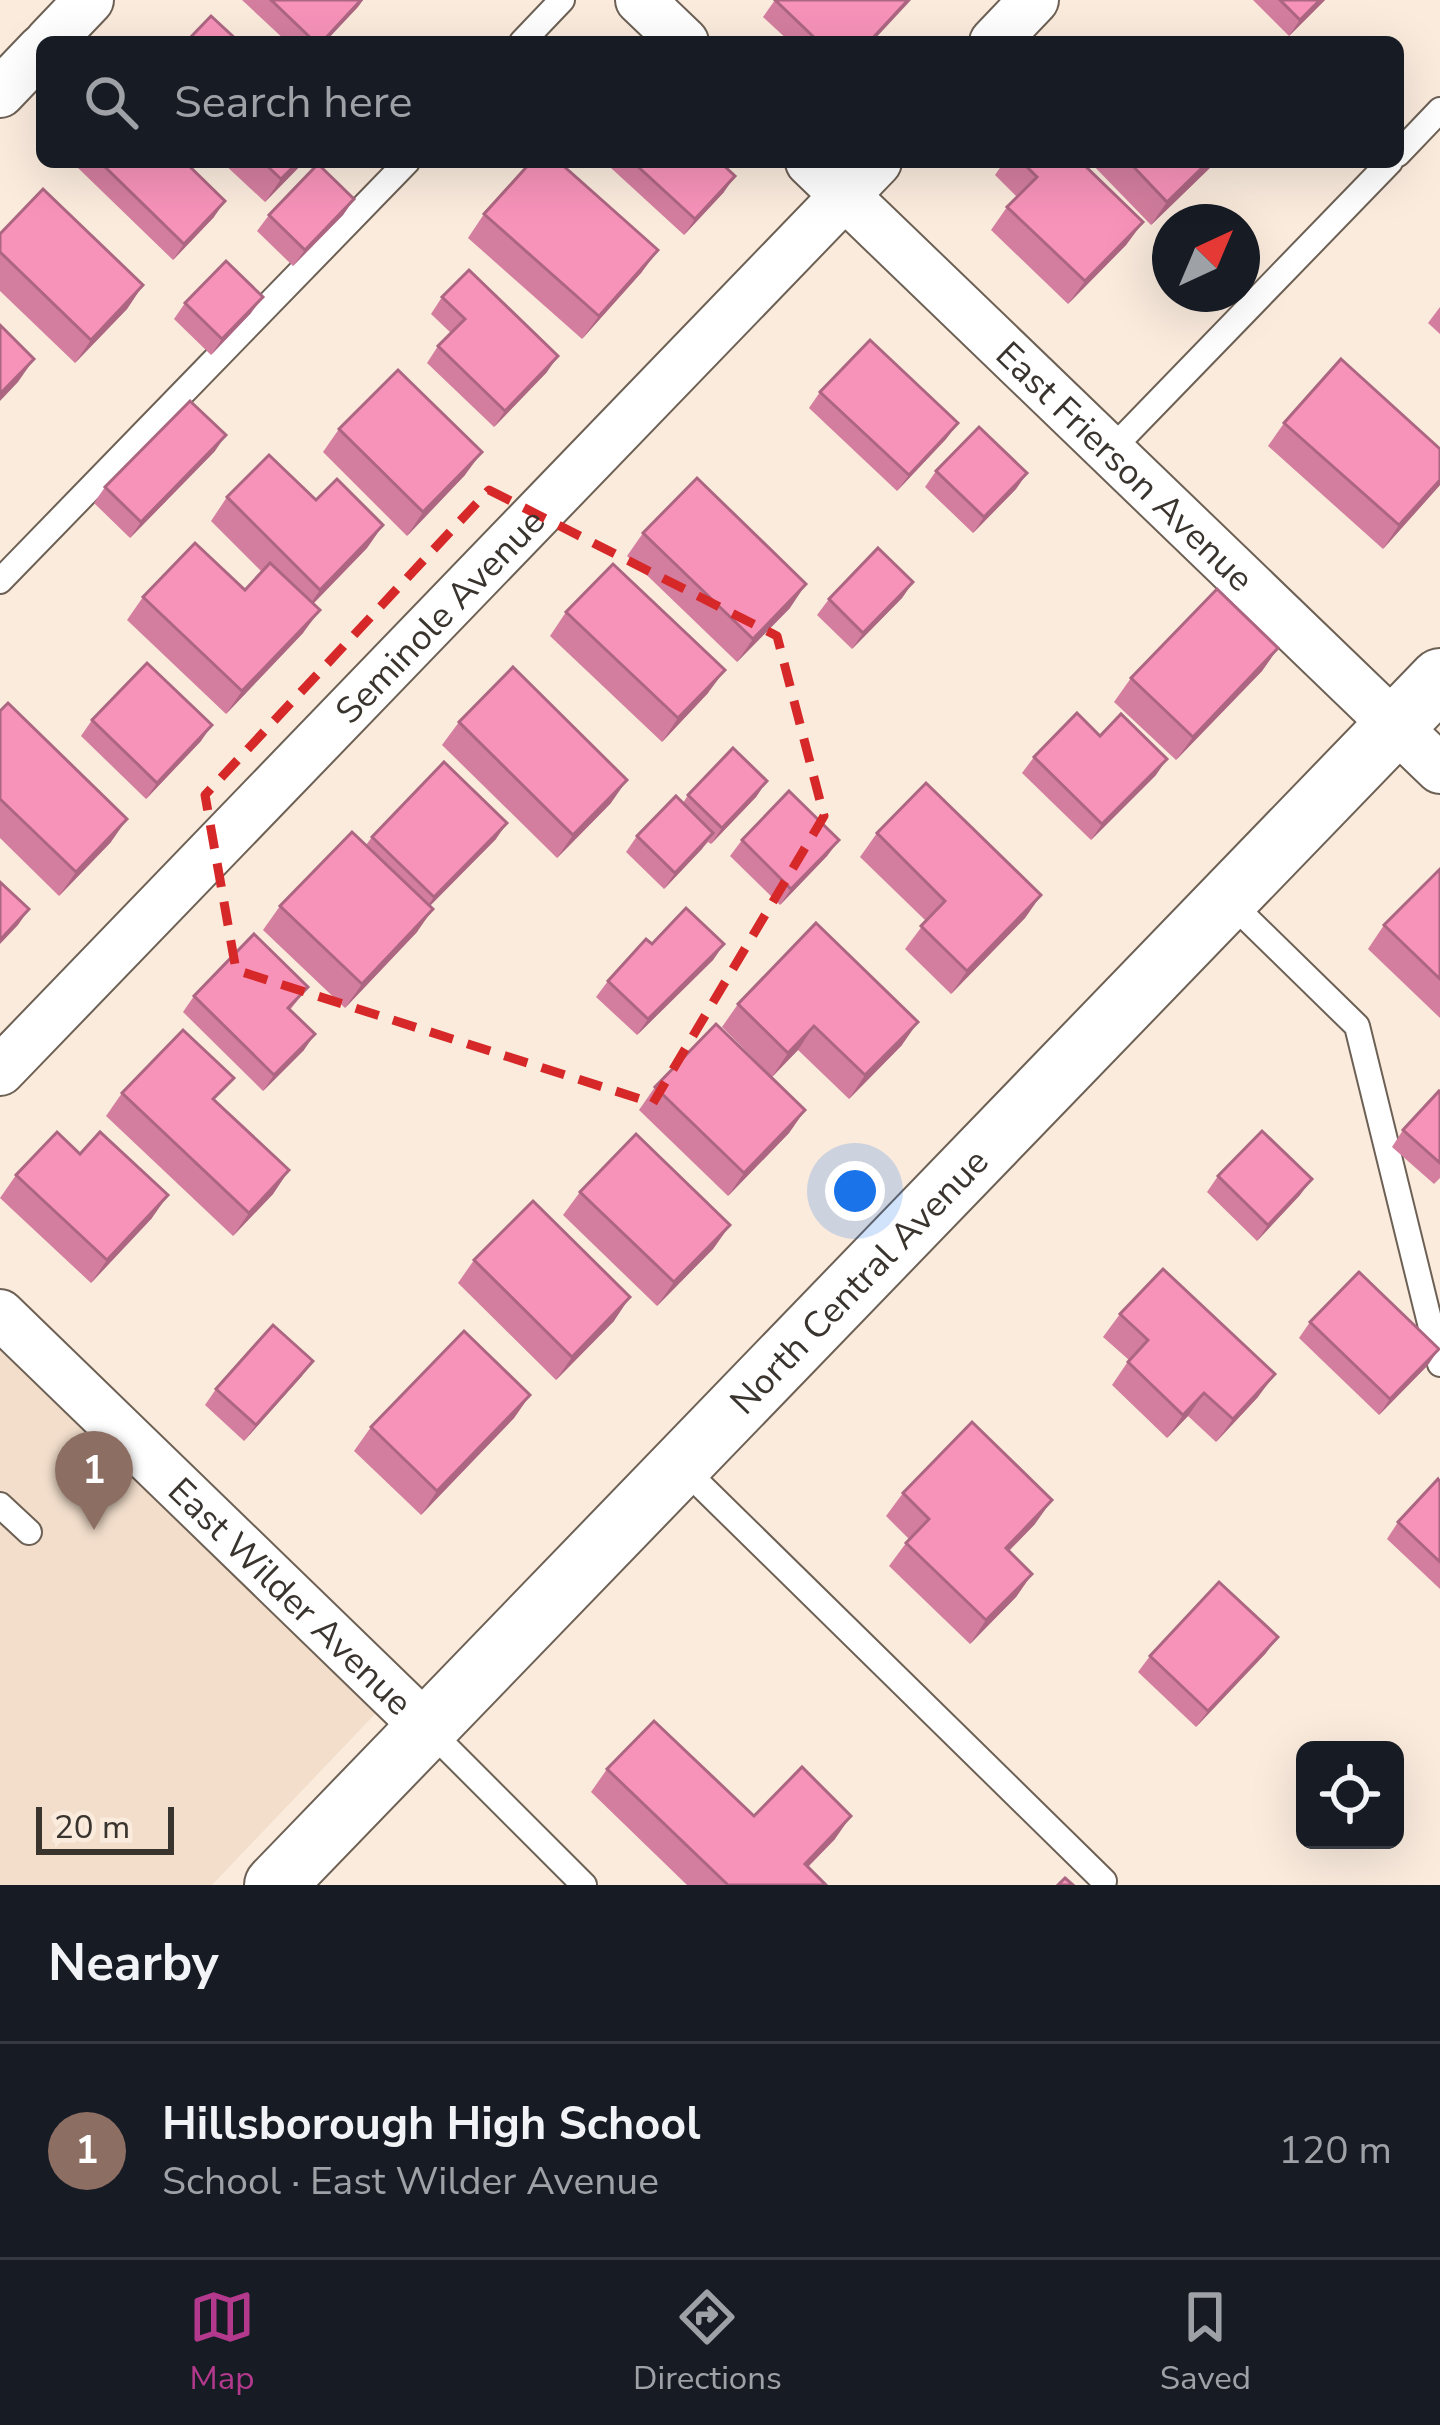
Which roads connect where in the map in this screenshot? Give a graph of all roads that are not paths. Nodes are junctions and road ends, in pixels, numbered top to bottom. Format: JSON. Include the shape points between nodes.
{"nodes":[{"id":1,"x":89,"y":0,"type":"edge"},
{"id":2,"x":562,"y":0,"type":"edge"},
{"id":3,"x":640,"y":0,"type":"edge"},
{"id":4,"x":1034,"y":0,"type":"edge"},
{"id":5,"x":55,"y":36,"type":"edge"},
{"id":6,"x":528,"y":36,"type":"edge"},
{"id":7,"x":678,"y":36,"type":"edge"},
{"id":8,"x":1000,"y":36,"type":"edge"},
{"id":9,"x":36,"y":55,"type":"edge"},
{"id":10,"x":0,"y":93,"type":"edge"},
{"id":11,"x":1440,"y":110,"type":"edge"},
{"id":12,"x":1404,"y":148,"type":"edge"},
{"id":13,"x":401,"y":168,"type":"edge"},
{"id":14,"x":828,"y":168,"type":"edge"},
{"id":15,"x":1384,"y":168,"type":"edge"},
{"id":16,"x":861,"y":179,"type":"edge"},
{"id":17,"x":1110,"y":452,"type":"junction"},
{"id":18,"x":0,"y":581,"type":"edge"},
{"id":19,"x":1440,"y":679,"type":"edge"},
{"id":20,"x":1394,"y":726,"type":"junction"},
{"id":21,"x":1440,"y":769,"type":"edge"},
{"id":22,"x":1226,"y":898,"type":"junction"},
{"id":23,"x":0,"y":1071,"type":"edge"},
{"id":24,"x":0,"y":1314,"type":"edge"},
{"id":25,"x":1440,"y":1364,"type":"edge"},
{"id":26,"x":679,"y":1464,"type":"junction"},
{"id":27,"x":0,"y":1504,"type":"edge"},
{"id":28,"x":28,"y":1532,"type":"dead end"},
{"id":29,"x":425,"y":1726,"type":"junction"},
{"id":30,"x":1104,"y":1881,"type":"dead end"},
{"id":31,"x":275,"y":1885,"type":"edge"},
{"id":32,"x":584,"y":1885,"type":"edge"}],
"edges":[{"from":1,"to":5,"type":"street"},
{"from":2,"to":6,"type":"lane"},
{"from":3,"to":7,"type":"street"},
{"from":4,"to":8,"type":"street"},
{"from":9,"to":10,"type":"street"},
{"from":11,"to":12,"type":"lane"},
{"from":13,"to":18,"type":"lane"},
{"from":14,"to":16,"type":"street","name":"East Frierson Avenue"},
{"from":15,"to":17,"type":"lane"},
{"from":16,"to":17,"type":"street","name":"East Frierson Avenue"},
{"from":16,"to":23,"type":"street","name":"Seminole Avenue"},
{"from":17,"to":20,"type":"street","name":"East Frierson Avenue"},
{"from":19,"to":20,"type":"street","name":"North Central Avenue"},
{"from":20,"to":21,"type":"street","name":"East Frierson Avenue"},
{"from":20,"to":22,"type":"street","name":"North Central Avenue"},
{"from":22,"to":25,"type":"lane","via":[[1357,1026]]},
{"from":22,"to":26,"type":"street","name":"North Central Avenue"},
{"from":24,"to":29,"type":"street","name":"East Wilder Avenue"},
{"from":26,"to":29,"type":"street","name":"North Central Avenue"},
{"from":26,"to":30,"type":"lane"},
{"from":27,"to":28,"type":"lane"},
{"from":29,"to":31,"type":"street","name":"North Central Avenue"},
{"from":29,"to":32,"type":"lane"}]}
